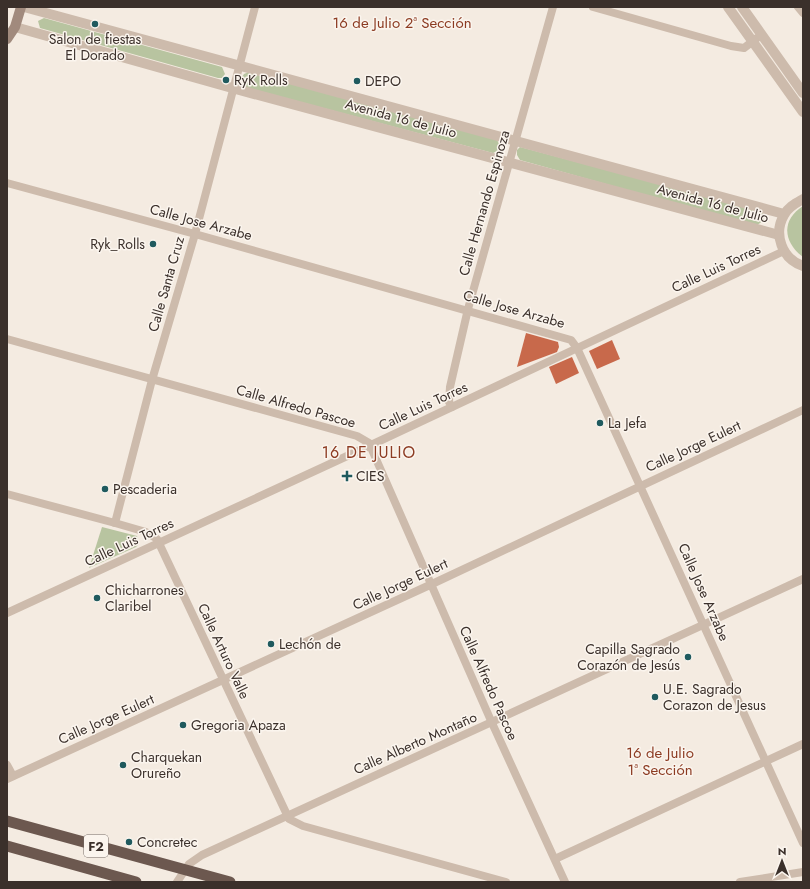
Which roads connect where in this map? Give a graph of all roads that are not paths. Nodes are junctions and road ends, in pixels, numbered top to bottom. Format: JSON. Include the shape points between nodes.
{"nodes":[{"id":1,"x":23,"y":7,"type":"edge"},
{"id":2,"x":255,"y":7,"type":"edge"},
{"id":3,"x":553,"y":7,"type":"edge"},
{"id":4,"x":593,"y":7,"type":"edge"},
{"id":5,"x":728,"y":7,"type":"edge"},
{"id":6,"x":742,"y":7,"type":"edge"},
{"id":7,"x":798,"y":7,"type":"edge"},
{"id":8,"x":803,"y":12,"type":"edge"},
{"id":9,"x":15,"y":27,"type":"junction"},
{"id":10,"x":761,"y":35,"type":"junction"},
{"id":11,"x":7,"y":39,"type":"edge"},
{"id":12,"x":752,"y":42,"type":"junction"},
{"id":13,"x":238,"y":66,"type":"junction"},
{"id":14,"x":232,"y":88,"type":"junction"},
{"id":15,"x":803,"y":93,"type":"edge"},
{"id":16,"x":803,"y":112,"type":"edge"},
{"id":17,"x":515,"y":141,"type":"junction"},
{"id":18,"x":509,"y":162,"type":"junction"},
{"id":19,"x":7,"y":183,"type":"edge"},
{"id":20,"x":803,"y":199,"type":"edge"},
{"id":21,"x":784,"y":214,"type":"junction"},
{"id":22,"x":195,"y":234,"type":"junction"},
{"id":23,"x":779,"y":235,"type":"junction"},
{"id":24,"x":784,"y":251,"type":"junction"},
{"id":25,"x":803,"y":266,"type":"edge"},
{"id":26,"x":468,"y":309,"type":"junction"},
{"id":27,"x":7,"y":339,"type":"edge"},
{"id":28,"x":577,"y":348,"type":"junction"},
{"id":29,"x":152,"y":380,"type":"junction"},
{"id":30,"x":452,"y":407,"type":"junction"},
{"id":31,"x":803,"y":410,"type":"edge"},
{"id":32,"x":371,"y":445,"type":"junction"},
{"id":33,"x":641,"y":485,"type":"junction"},
{"id":34,"x":7,"y":494,"type":"edge"},
{"id":35,"x":115,"y":522,"type":"junction"},
{"id":36,"x":159,"y":543,"type":"junction"},
{"id":37,"x":803,"y":579,"type":"edge"},
{"id":38,"x":432,"y":584,"type":"junction"},
{"id":39,"x":7,"y":613,"type":"edge"},
{"id":40,"x":704,"y":624,"type":"junction"},
{"id":41,"x":224,"y":680,"type":"junction"},
{"id":42,"x":492,"y":723,"type":"junction"},
{"id":43,"x":803,"y":744,"type":"edge"},
{"id":44,"x":766,"y":762,"type":"junction"},
{"id":45,"x":7,"y":765,"type":"edge"},
{"id":46,"x":10,"y":777,"type":"edge"},
{"id":47,"x":287,"y":816,"type":"junction"},
{"id":48,"x":7,"y":821,"type":"edge"},
{"id":49,"x":803,"y":843,"type":"edge"},
{"id":50,"x":7,"y":846,"type":"edge"},
{"id":51,"x":555,"y":859,"type":"junction"},
{"id":52,"x":184,"y":870,"type":"junction"},
{"id":53,"x":803,"y":872,"type":"edge"},
{"id":54,"x":136,"y":882,"type":"edge"},
{"id":55,"x":177,"y":882,"type":"edge"},
{"id":56,"x":230,"y":882,"type":"edge"},
{"id":57,"x":506,"y":882,"type":"edge"},
{"id":58,"x":565,"y":882,"type":"edge"},
{"id":59,"x":740,"y":882,"type":"edge"}],
"edges":[{"from":1,"to":9,"type":"main road"},
{"from":1,"to":13,"type":"street","name":"Avenida 16 de Julio"},
{"from":2,"to":13,"type":"street","name":"Calle Santa Cruz"},
{"from":3,"to":17,"type":"street","name":"Calle Hernando Espinoza"},
{"from":4,"to":12,"type":"street","via":[[731,46],[744,48]]},
{"from":5,"to":12,"type":"street"},
{"from":6,"to":10,"type":"street"},
{"from":7,"to":8,"type":"street"},
{"from":9,"to":11,"type":"main road"},
{"from":9,"to":14,"type":"street","name":"Avenida 16 de Julio"},
{"from":10,"to":12,"type":"street"},
{"from":10,"to":15,"type":"street"},
{"from":12,"to":16,"type":"street"},
{"from":13,"to":14,"type":"street","name":"Calle Santa Cruz"},
{"from":13,"to":17,"type":"street","name":"Avenida 16 de Julio"},
{"from":14,"to":18,"type":"street","name":"Avenida 16 de Julio"},
{"from":14,"to":22,"type":"street","name":"Calle Santa Cruz"},
{"from":17,"to":18,"type":"street","name":"Calle Hernando Espinoza"},
{"from":17,"to":21,"type":"street","name":"Avenida 16 de Julio"},
{"from":18,"to":23,"type":"street","name":"Avenida 16 de Julio"},
{"from":18,"to":26,"type":"street","name":"Calle Hernando Espinoza"},
{"from":19,"to":22,"type":"street","name":"Calle Jose Arzabe"},
{"from":20,"to":21,"type":"street","via":[[792,205]]},
{"from":21,"to":23,"type":"street"},
{"from":22,"to":26,"type":"street","name":"Calle Jose Arzabe"},
{"from":22,"to":29,"type":"street","name":"Calle Santa Cruz"},
{"from":23,"to":24,"type":"street"},
{"from":24,"to":25,"type":"street","via":[[790,259]]},
{"from":24,"to":28,"type":"street","name":"Calle Luis Torres"},
{"from":26,"to":28,"type":"street","name":"Calle Jose Arzabe","via":[[567,338]]},
{"from":26,"to":30,"type":"street","name":"Calle Hernando Espinoza","via":[[450,387],[449,402]]},
{"from":27,"to":29,"type":"street","name":"Calle Alfredo Pascoe"},
{"from":28,"to":30,"type":"street","name":"Calle Luis Torres"},
{"from":28,"to":33,"type":"street","name":"Calle Jose Arzabe"},
{"from":29,"to":32,"type":"street","name":"Calle Alfredo Pascoe","via":[[357,436]]},
{"from":29,"to":35,"type":"street","name":"Calle Santa Cruz"},
{"from":30,"to":32,"type":"street","name":"Calle Luis Torres"},
{"from":31,"to":33,"type":"street","name":"Calle Jorge Eulert"},
{"from":32,"to":36,"type":"street","name":"Calle Luis Torres"},
{"from":32,"to":38,"type":"street","name":"Calle Alfredo Pascoe"},
{"from":33,"to":38,"type":"street","name":"Calle Jorge Eulert"},
{"from":33,"to":40,"type":"street","name":"Calle Jose Arzabe"},
{"from":34,"to":35,"type":"street","name":"Calle Arturo Valle"},
{"from":35,"to":36,"type":"street","name":"Calle Arturo Valle","via":[[146,532]]},
{"from":36,"to":39,"type":"street","name":"Calle Luis Torres"},
{"from":36,"to":41,"type":"street","name":"Calle Arturo Valle"},
{"from":37,"to":40,"type":"street","name":"Calle Alberto Montaño"},
{"from":38,"to":41,"type":"street","name":"Calle Jorge Eulert"},
{"from":38,"to":42,"type":"street","name":"Calle Alfredo Pascoe"},
{"from":40,"to":42,"type":"street","name":"Calle Alberto Montaño"},
{"from":40,"to":44,"type":"street","name":"Calle Jose Arzabe"},
{"from":41,"to":46,"type":"street","name":"Calle Jorge Eulert"},
{"from":41,"to":47,"type":"street","name":"Calle Arturo Valle"},
{"from":42,"to":47,"type":"street","name":"Calle Alberto Montaño"},
{"from":42,"to":51,"type":"street","name":"Calle Alfredo Pascoe"},
{"from":43,"to":44,"type":"street"},
{"from":44,"to":49,"type":"street","name":"Calle Jose Arzabe"},
{"from":44,"to":51,"type":"street"},
{"from":45,"to":46,"type":"street"},
{"from":47,"to":52,"type":"street","name":"Calle Alberto Montaño","via":[[202,855]]},
{"from":47,"to":57,"type":"street","via":[[303,826]]},
{"from":48,"to":52,"type":"highway","number":"F2"},
{"from":50,"to":54,"type":"highway","number":"F2"},
{"from":51,"to":58,"type":"street","name":"Calle Alfredo Pascoe"},
{"from":52,"to":55,"type":"street","name":"Calle Alberto Montaño"},
{"from":52,"to":56,"type":"highway","number":"F2"},
{"from":53,"to":59,"type":"street"}]}
